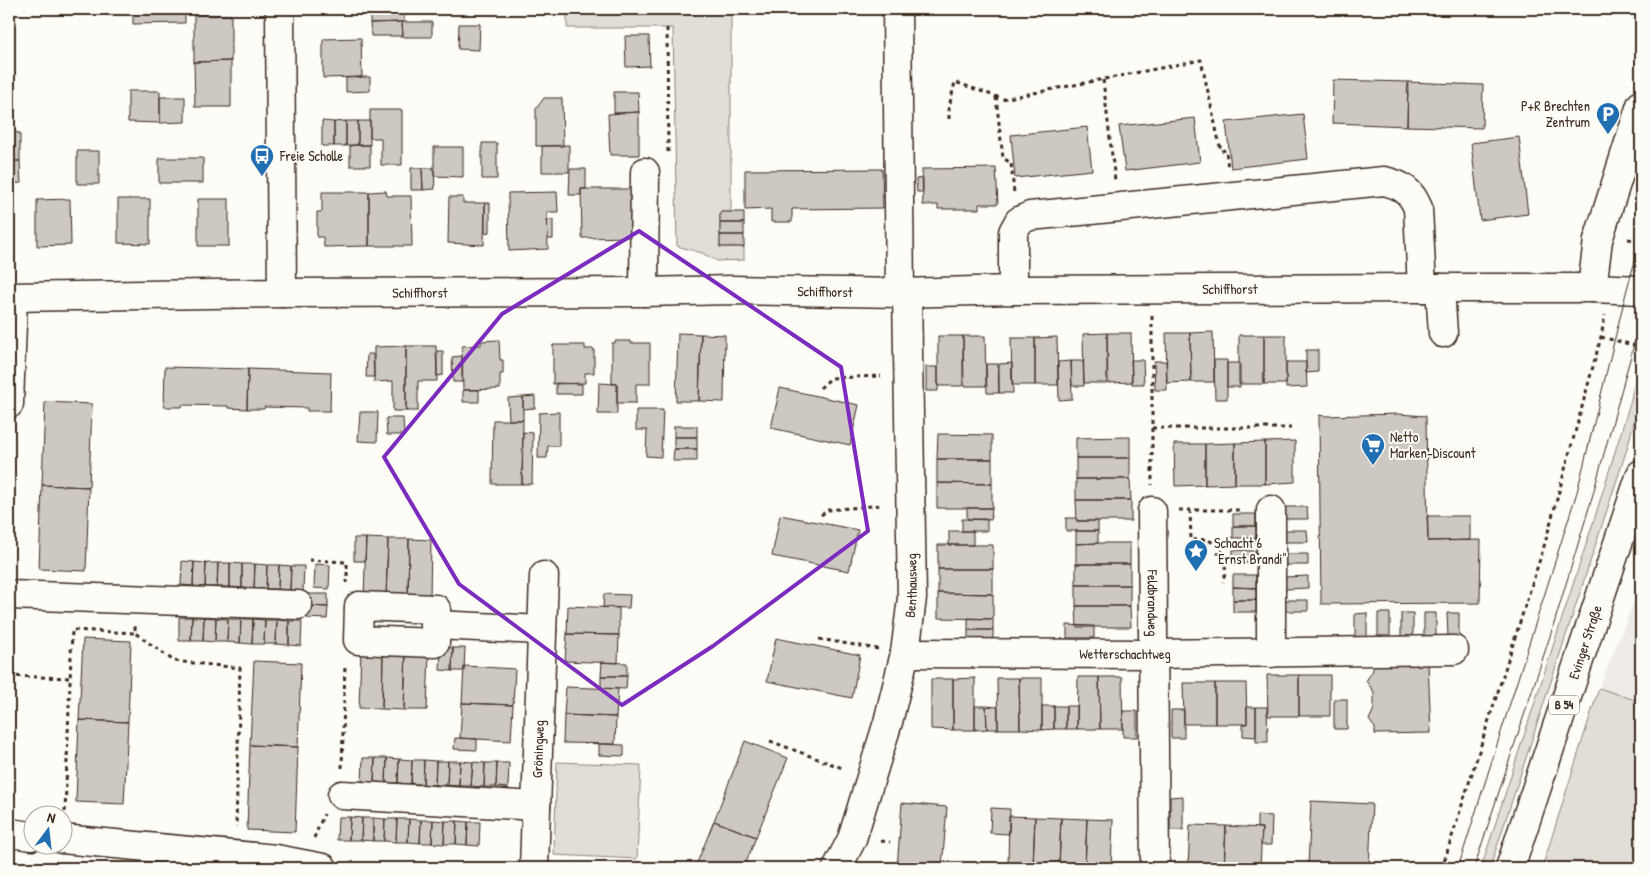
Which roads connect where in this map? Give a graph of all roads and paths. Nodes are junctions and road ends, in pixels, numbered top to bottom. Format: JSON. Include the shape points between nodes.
{"nodes":[{"id":1,"x":280,"y":9,"type":"edge"},
{"id":2,"x":897,"y":9,"type":"edge"},
{"id":3,"x":1103,"y":80,"type":"junction"},
{"id":4,"x":996,"y":97,"type":"junction"},
{"id":5,"x":1641,"y":105,"type":"edge"},
{"id":6,"x":949,"y":119,"type":"dead end"},
{"id":7,"x":645,"y":172,"type":"dead end"},
{"id":8,"x":1231,"y":196,"type":"junction"},
{"id":9,"x":1118,"y":208,"type":"junction"},
{"id":10,"x":1019,"y":221,"type":"junction"},
{"id":11,"x":1620,"y":238,"type":"dead end"},
{"id":12,"x":1641,"y":241,"type":"edge"},
{"id":13,"x":1431,"y":288,"type":"junction"},
{"id":14,"x":1600,"y":289,"type":"junction"},
{"id":15,"x":1013,"y":290,"type":"junction"},
{"id":16,"x":1152,"y":290,"type":"junction"},
{"id":17,"x":1641,"y":290,"type":"edge"},
{"id":18,"x":644,"y":292,"type":"junction"},
{"id":19,"x":903,"y":292,"type":"junction"},
{"id":20,"x":282,"y":293,"type":"junction"},
{"id":21,"x":11,"y":297,"type":"edge"},
{"id":22,"x":1443,"y":333,"type":"dead end"},
{"id":23,"x":1601,"y":337,"type":"junction"},
{"id":24,"x":1641,"y":347,"type":"edge"},
{"id":25,"x":909,"y":375,"type":"junction"},
{"id":26,"x":820,"y":388,"type":"dead end"},
{"id":27,"x":9,"y":404,"type":"edge"},
{"id":28,"x":1152,"y":428,"type":"junction"},
{"id":29,"x":1291,"y":428,"type":"dead end"},
{"id":30,"x":1641,"y":474,"type":"edge"},
{"id":31,"x":911,"y":503,"type":"junction"},
{"id":32,"x":1190,"y":510,"type":"junction"},
{"id":33,"x":1271,"y":510,"type":"joint"},
{"id":34,"x":1152,"y":511,"type":"junction"},
{"id":35,"x":822,"y":515,"type":"dead end"},
{"id":36,"x":544,"y":576,"type":"dead end"},
{"id":37,"x":1223,"y":582,"type":"dead end"},
{"id":38,"x":9,"y":595,"type":"edge"},
{"id":39,"x":135,"y":600,"type":"junction"},
{"id":40,"x":298,"y":605,"type":"dead end"},
{"id":41,"x":435,"y":625,"type":"dead end"},
{"id":42,"x":542,"y":630,"type":"junction"},
{"id":43,"x":135,"y":633,"type":"junction"},
{"id":44,"x":819,"y":639,"type":"dead end"},
{"id":45,"x":1454,"y":650,"type":"dead end"},
{"id":46,"x":905,"y":653,"type":"junction"},
{"id":47,"x":1271,"y":653,"type":"junction"},
{"id":48,"x":1152,"y":654,"type":"junction"},
{"id":49,"x":9,"y":676,"type":"edge"},
{"id":50,"x":70,"y":678,"type":"junction"},
{"id":51,"x":770,"y":742,"type":"dead end"},
{"id":52,"x":872,"y":778,"type":"junction"},
{"id":53,"x":342,"y":795,"type":"joint"},
{"id":54,"x":65,"y":804,"type":"edge"},
{"id":55,"x":536,"y":806,"type":"junction"},
{"id":56,"x":9,"y":833,"type":"edge"},
{"id":57,"x":22,"y":835,"type":"edge"},
{"id":58,"x":72,"y":840,"type":"edge"},
{"id":59,"x":236,"y":855,"type":"junction"},
{"id":60,"x":313,"y":866,"type":"edge"},
{"id":61,"x":534,"y":868,"type":"edge"},
{"id":62,"x":837,"y":868,"type":"edge"},
{"id":63,"x":1155,"y":868,"type":"edge"},
{"id":64,"x":1442,"y":868,"type":"edge"},
{"id":65,"x":1510,"y":868,"type":"edge"}],
"edges":[{"from":1,"to":20,"type":"street"},
{"from":2,"to":19,"type":"street","name":"Benthausweg"},
{"from":3,"to":4,"type":"path","via":[[1003,99]]},
{"from":3,"to":8,"type":"path","via":[[1201,60],[1221,151],[1226,150]]},
{"from":3,"to":9,"type":"path"},
{"from":4,"to":6,"type":"path","via":[[955,82],[948,107]]},
{"from":4,"to":10,"type":"path","via":[[1003,158],[1011,163]]},
{"from":5,"to":14,"type":"street","via":[[1598,240]]},
{"from":7,"to":18,"type":"street"},
{"from":8,"to":9,"type":"street"},
{"from":8,"to":13,"type":"street","via":[[1384,181],[1397,184],[1410,194],[1418,208]]},
{"from":9,"to":10,"type":"street","via":[[1030,216]]},
{"from":10,"to":15,"type":"street","via":[[1013,232]]},
{"from":11,"to":12,"type":"path"},
{"from":13,"to":14,"type":"street","name":"Schiffhorst"},
{"from":13,"to":16,"type":"street","name":"Schiffhorst"},
{"from":13,"to":22,"type":"street"},
{"from":14,"to":17,"type":"street","name":"Schiffhorst"},
{"from":14,"to":23,"type":"path"},
{"from":15,"to":16,"type":"street","name":"Schiffhorst"},
{"from":15,"to":19,"type":"street","name":"Schiffhorst"},
{"from":16,"to":28,"type":"path"},
{"from":18,"to":19,"type":"street","name":"Schiffhorst"},
{"from":18,"to":20,"type":"street","name":"Schiffhorst"},
{"from":19,"to":25,"type":"street","name":"Benthausweg"},
{"from":20,"to":21,"type":"street","name":"Schiffhorst"},
{"from":21,"to":27,"type":"street"},
{"from":23,"to":24,"type":"path"},
{"from":23,"to":64,"type":"path","via":[[1545,544]]},
{"from":25,"to":26,"type":"path","via":[[831,378]]},
{"from":25,"to":31,"type":"street","name":"Benthausweg"},
{"from":28,"to":29,"type":"path"},
{"from":28,"to":34,"type":"path"},
{"from":30,"to":65,"type":"street","name":"Evinger Straße","number":"B 54"},
{"from":31,"to":35,"type":"path","via":[[828,510]]},
{"from":31,"to":46,"type":"street","name":"Benthausweg","via":[[912,598]]},
{"from":32,"to":33,"type":"path"},
{"from":32,"to":34,"type":"path"},
{"from":32,"to":37,"type":"path","via":[[1191,540],[1212,542],[1225,557],[1227,564]]},
{"from":33,"to":47,"type":"street"},
{"from":34,"to":48,"type":"street","name":"Feldbrandweg"},
{"from":36,"to":42,"type":"street","name":"Gröningweg"},
{"from":38,"to":39,"type":"street"},
{"from":39,"to":40,"type":"street"},
{"from":39,"to":43,"type":"path"},
{"from":41,"to":42,"type":"street"},
{"from":42,"to":55,"type":"street","name":"Gröningweg"},
{"from":43,"to":50,"type":"path","via":[[72,630]]},
{"from":43,"to":59,"type":"path","via":[[174,661],[240,668]]},
{"from":44,"to":46,"type":"path"},
{"from":45,"to":47,"type":"street","name":"Wetterschachtweg"},
{"from":46,"to":48,"type":"street","name":"Wetterschachtweg"},
{"from":46,"to":52,"type":"street","name":"Benthausweg"},
{"from":47,"to":48,"type":"street","name":"Wetterschachtweg"},
{"from":48,"to":63,"type":"street","name":"Feldbrandweg"},
{"from":49,"to":50,"type":"path"},
{"from":50,"to":54,"type":"path"},
{"from":51,"to":52,"type":"path"},
{"from":52,"to":62,"type":"street","name":"Benthausweg","via":[[852,839]]},
{"from":53,"to":55,"type":"street"},
{"from":53,"to":60,"type":"path","via":[[326,809]]},
{"from":55,"to":61,"type":"street","name":"Gröningweg"},
{"from":56,"to":57,"type":"street"},
{"from":58,"to":59,"type":"street"},
{"from":59,"to":60,"type":"street"}]}
